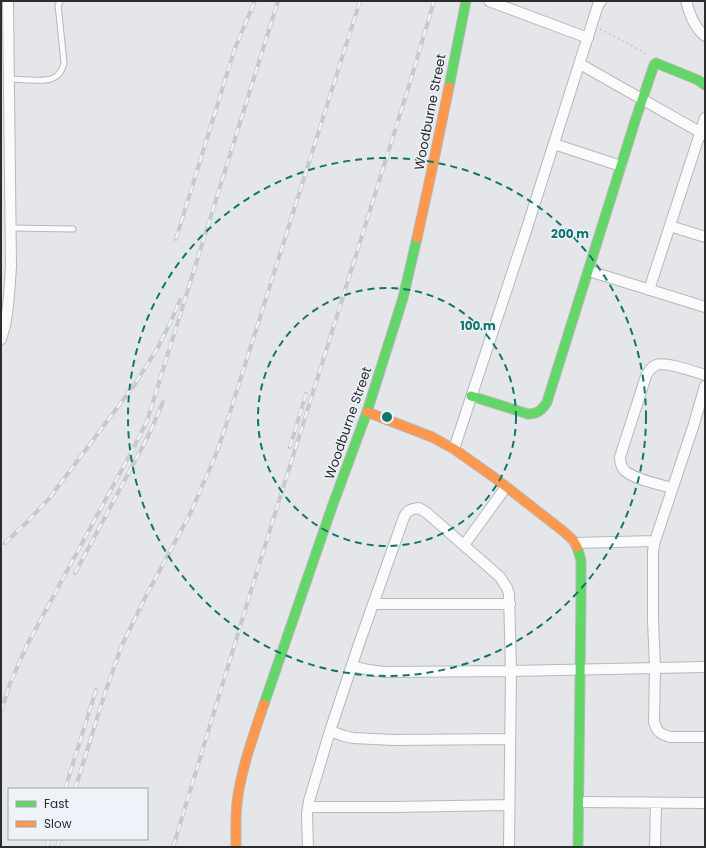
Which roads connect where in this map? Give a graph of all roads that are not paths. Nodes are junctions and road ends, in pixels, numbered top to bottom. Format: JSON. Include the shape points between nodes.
{"nodes":[{"id":1,"x":8,"y":1,"type":"edge"},
{"id":2,"x":60,"y":1,"type":"edge"},
{"id":3,"x":466,"y":1,"type":"edge"},
{"id":4,"x":489,"y":1,"type":"edge"},
{"id":5,"x":600,"y":1,"type":"edge"},
{"id":6,"x":686,"y":1,"type":"edge"},
{"id":7,"x":705,"y":36,"type":"edge"},
{"id":8,"x":588,"y":38,"type":"junction"},
{"id":9,"x":580,"y":64,"type":"junction"},
{"id":10,"x":9,"y":79,"type":"junction"},
{"id":11,"x":705,"y":85,"type":"edge"},
{"id":12,"x":642,"y":99,"type":"junction"},
{"id":13,"x":705,"y":118,"type":"edge"},
{"id":14,"x":703,"y":133,"type":"edge"},
{"id":15,"x":554,"y":144,"type":"junction"},
{"id":16,"x":621,"y":166,"type":"junction"},
{"id":17,"x":670,"y":226,"type":"junction"},
{"id":18,"x":10,"y":228,"type":"junction"},
{"id":19,"x":73,"y":229,"type":"dead end"},
{"id":20,"x":705,"y":237,"type":"edge"},
{"id":21,"x":589,"y":271,"type":"junction"},
{"id":22,"x":649,"y":290,"type":"junction"},
{"id":23,"x":705,"y":307,"type":"edge"},
{"id":24,"x":1,"y":339,"type":"edge"},
{"id":25,"x":705,"y":375,"type":"edge"},
{"id":26,"x":705,"y":386,"type":"edge"},
{"id":27,"x":471,"y":396,"type":"junction"},
{"id":28,"x":367,"y":412,"type":"junction"},
{"id":29,"x":454,"y":448,"type":"junction"},
{"id":30,"x":506,"y":487,"type":"junction"},
{"id":31,"x":672,"y":488,"type":"junction"},
{"id":32,"x":655,"y":541,"type":"junction"},
{"id":33,"x":575,"y":543,"type":"junction"},
{"id":34,"x":464,"y":545,"type":"junction"},
{"id":35,"x":373,"y":604,"type":"junction"},
{"id":36,"x":510,"y":604,"type":"junction"},
{"id":37,"x":352,"y":666,"type":"junction"},
{"id":38,"x":705,"y":667,"type":"edge"},
{"id":39,"x":655,"y":668,"type":"junction"},
{"id":40,"x":581,"y":670,"type":"junction"},
{"id":41,"x":511,"y":671,"type":"junction"},
{"id":42,"x":330,"y":731,"type":"junction"},
{"id":43,"x":705,"y":737,"type":"edge"},
{"id":44,"x":510,"y":739,"type":"junction"},
{"id":45,"x":579,"y":802,"type":"junction"},
{"id":46,"x":656,"y":803,"type":"junction"},
{"id":47,"x":705,"y":803,"type":"edge"},
{"id":48,"x":509,"y":805,"type":"junction"},
{"id":49,"x":308,"y":807,"type":"junction"},
{"id":50,"x":236,"y":847,"type":"edge"},
{"id":51,"x":308,"y":847,"type":"edge"},
{"id":52,"x":509,"y":847,"type":"edge"},
{"id":53,"x":578,"y":847,"type":"edge"},
{"id":54,"x":655,"y":847,"type":"edge"}],
"edges":[{"from":1,"to":10,"type":"street"},
{"from":2,"to":10,"type":"lane","via":[[58,14],[64,63],[60,73],[44,80]]},
{"from":3,"to":28,"type":"street","name":"Woodburne Street","via":[[403,298]]},
{"from":4,"to":8,"type":"street"},
{"from":5,"to":8,"type":"street"},
{"from":6,"to":7,"type":"street","via":[[693,22]]},
{"from":8,"to":9,"type":"street"},
{"from":9,"to":12,"type":"street"},
{"from":9,"to":15,"type":"street"},
{"from":10,"to":18,"type":"street"},
{"from":11,"to":12,"type":"street","via":[[656,63]]},
{"from":12,"to":14,"type":"street"},
{"from":12,"to":16,"type":"street"},
{"from":13,"to":14,"type":"street"},
{"from":14,"to":17,"type":"street"},
{"from":15,"to":16,"type":"street"},
{"from":15,"to":27,"type":"street"},
{"from":16,"to":21,"type":"street"},
{"from":17,"to":20,"type":"street"},
{"from":17,"to":22,"type":"street"},
{"from":18,"to":19,"type":"lane"},
{"from":18,"to":24,"type":"street","via":[[11,267],[8,305]]},
{"from":21,"to":22,"type":"street"},
{"from":21,"to":27,"type":"street","via":[[544,408],[534,415]]},
{"from":22,"to":23,"type":"street"},
{"from":25,"to":31,"type":"street","via":[[668,364],[657,364],[649,371],[620,457],[625,470],[634,476]]},
{"from":26,"to":31,"type":"street"},
{"from":27,"to":29,"type":"street"},
{"from":28,"to":29,"type":"street"},
{"from":28,"to":50,"type":"street","name":"Woodburne Street","via":[[250,743],[238,797]]},
{"from":29,"to":30,"type":"street"},
{"from":30,"to":33,"type":"street"},
{"from":30,"to":34,"type":"street"},
{"from":31,"to":32,"type":"street"},
{"from":32,"to":33,"type":"street"},
{"from":32,"to":39,"type":"street"},
{"from":33,"to":40,"type":"street","via":[[581,560]]},
{"from":34,"to":35,"type":"street","via":[[423,510],[409,510],[404,517]]},
{"from":34,"to":36,"type":"street","via":[[504,582],[508,588]]},
{"from":35,"to":36,"type":"street"},
{"from":35,"to":37,"type":"street"},
{"from":36,"to":41,"type":"street"},
{"from":37,"to":41,"type":"street","via":[[384,672]]},
{"from":37,"to":42,"type":"street"},
{"from":38,"to":39,"type":"street"},
{"from":39,"to":40,"type":"street"},
{"from":39,"to":43,"type":"street","via":[[656,729],[670,737]]},
{"from":40,"to":41,"type":"street"},
{"from":40,"to":45,"type":"street"},
{"from":41,"to":44,"type":"street"},
{"from":42,"to":44,"type":"street","via":[[353,738]]},
{"from":42,"to":49,"type":"street"},
{"from":44,"to":48,"type":"street"},
{"from":45,"to":46,"type":"street"},
{"from":45,"to":53,"type":"street"},
{"from":46,"to":47,"type":"street"},
{"from":46,"to":54,"type":"street"},
{"from":48,"to":49,"type":"street"},
{"from":48,"to":52,"type":"street"},
{"from":49,"to":51,"type":"street"}]}
